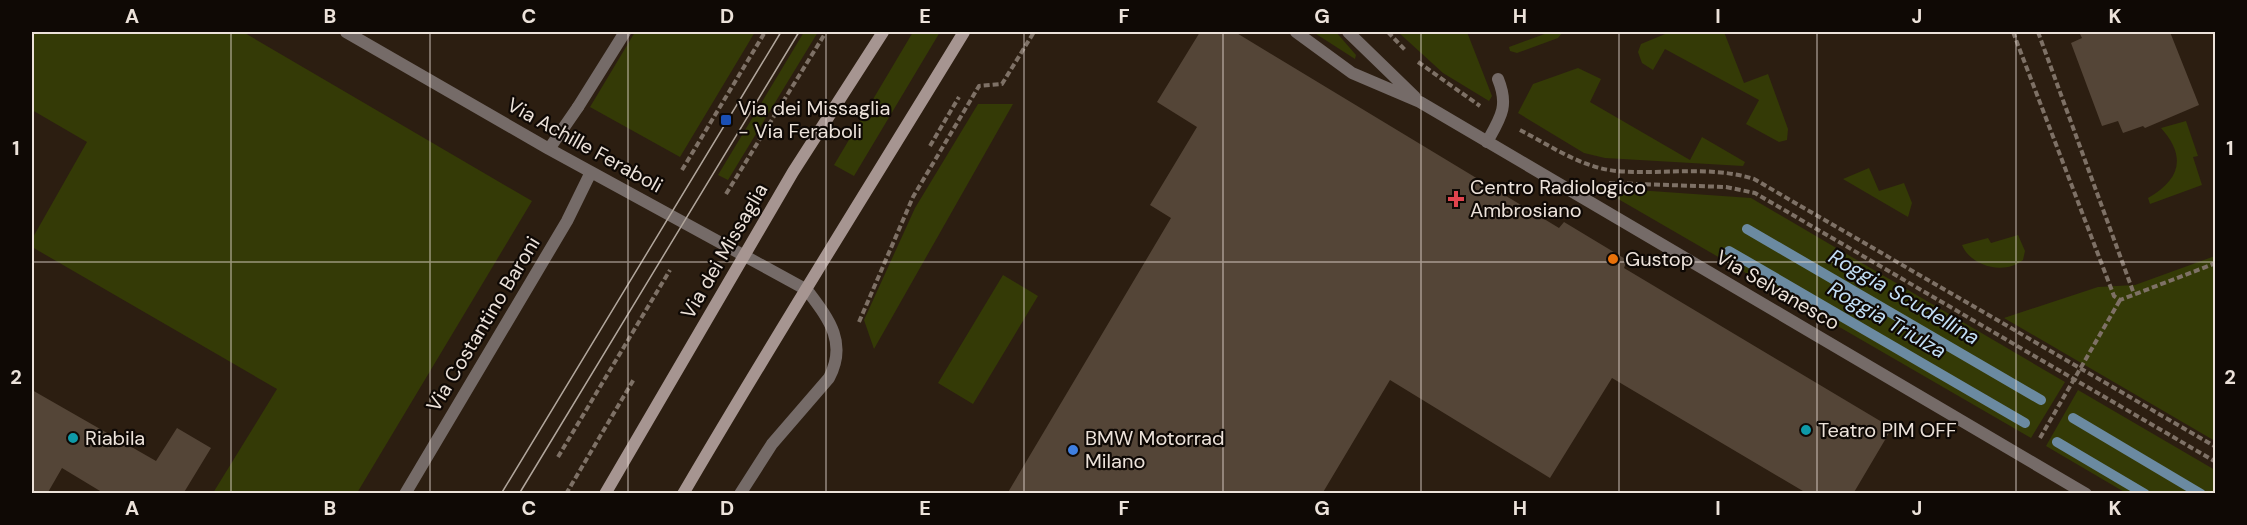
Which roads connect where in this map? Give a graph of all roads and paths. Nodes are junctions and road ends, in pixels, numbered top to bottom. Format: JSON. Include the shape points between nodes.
{"nodes":[{"id":1,"x":346,"y":32,"type":"edge"},
{"id":2,"x":625,"y":32,"type":"edge"},
{"id":3,"x":765,"y":32,"type":"edge"},
{"id":4,"x":826,"y":32,"type":"edge"},
{"id":5,"x":883,"y":32,"type":"edge"},
{"id":6,"x":964,"y":32,"type":"edge"},
{"id":7,"x":1034,"y":32,"type":"edge"},
{"id":8,"x":1296,"y":32,"type":"edge"},
{"id":9,"x":1348,"y":32,"type":"edge"},
{"id":10,"x":2013,"y":32,"type":"edge"},
{"id":11,"x":2038,"y":32,"type":"edge"},
{"id":12,"x":1498,"y":79,"type":"dead end"},
{"id":13,"x":958,"y":97,"type":"dead end"},
{"id":14,"x":1420,"y":102,"type":"junction"},
{"id":15,"x":1487,"y":142,"type":"junction"},
{"id":16,"x":930,"y":146,"type":"dead end"},
{"id":17,"x":549,"y":149,"type":"junction"},
{"id":18,"x":1586,"y":165,"type":"dead end"},
{"id":19,"x":682,"y":170,"type":"dead end"},
{"id":20,"x":591,"y":172,"type":"junction"},
{"id":21,"x":1605,"y":182,"type":"dead end"},
{"id":22,"x":726,"y":194,"type":"dead end"},
{"id":23,"x":746,"y":255,"type":"junction"},
{"id":24,"x":2216,"y":263,"type":"edge"},
{"id":25,"x":670,"y":270,"type":"dead end"},
{"id":26,"x":807,"y":290,"type":"junction"},
{"id":27,"x":2134,"y":294,"type":"junction"},
{"id":28,"x":2120,"y":300,"type":"junction"},
{"id":29,"x":859,"y":322,"type":"dead end"},
{"id":30,"x":2081,"y":368,"type":"junction"},
{"id":31,"x":633,"y":379,"type":"dead end"},
{"id":32,"x":2074,"y":380,"type":"junction"},
{"id":33,"x":2040,"y":438,"type":"dead end"},
{"id":34,"x":2216,"y":447,"type":"edge"},
{"id":35,"x":558,"y":457,"type":"dead end"},
{"id":36,"x":2216,"y":462,"type":"edge"},
{"id":37,"x":405,"y":494,"type":"edge"},
{"id":38,"x":567,"y":494,"type":"edge"},
{"id":39,"x":604,"y":494,"type":"edge"},
{"id":40,"x":683,"y":494,"type":"edge"},
{"id":41,"x":740,"y":494,"type":"edge"},
{"id":42,"x":2086,"y":494,"type":"edge"}],
"edges":[{"from":1,"to":17,"type":"street","name":"Via Achille Feraboli"},
{"from":2,"to":17,"type":"street"},
{"from":3,"to":19,"type":"path"},
{"from":4,"to":22,"type":"path"},
{"from":5,"to":23,"type":"main road","name":"Via dei Missaglia","via":[[793,172]]},
{"from":6,"to":26,"type":"main road"},
{"from":7,"to":29,"type":"path","via":[[1002,84],[979,86],[959,117],[913,197]]},
{"from":8,"to":14,"type":"street","name":"Via Selvanesco","via":[[1352,73]]},
{"from":9,"to":14,"type":"street","name":"Via Selvanesco"},
{"from":10,"to":28,"type":"path","via":[[2114,296]]},
{"from":11,"to":27,"type":"path"},
{"from":12,"to":15,"type":"street","via":[[1504,105]]},
{"from":13,"to":16,"type":"path"},
{"from":14,"to":15,"type":"street","name":"Via Selvanesco"},
{"from":15,"to":42,"type":"street","name":"Via Selvanesco"},
{"from":17,"to":20,"type":"street","name":"Via Achille Feraboli"},
{"from":18,"to":30,"type":"path","via":[[1616,171],[1730,171],[1754,178]]},
{"from":20,"to":23,"type":"street","name":"Via Achille Feraboli"},
{"from":20,"to":37,"type":"street","name":"Via Costantino Baroni","via":[[567,221]]},
{"from":21,"to":32,"type":"path","via":[[1726,187],[1755,193]]},
{"from":23,"to":26,"type":"street","name":"Via Achille Feraboli"},
{"from":23,"to":39,"type":"main road","name":"Via dei Missaglia"},
{"from":24,"to":27,"type":"path"},
{"from":25,"to":35,"type":"path"},
{"from":26,"to":40,"type":"main road","via":[[767,350]]},
{"from":26,"to":41,"type":"street","via":[[831,322],[838,352],[836,366],[772,444]]},
{"from":27,"to":28,"type":"path"},
{"from":28,"to":30,"type":"path"},
{"from":30,"to":32,"type":"path"},
{"from":30,"to":34,"type":"path"},
{"from":31,"to":38,"type":"path"},
{"from":32,"to":33,"type":"path"},
{"from":32,"to":36,"type":"path"}]}
